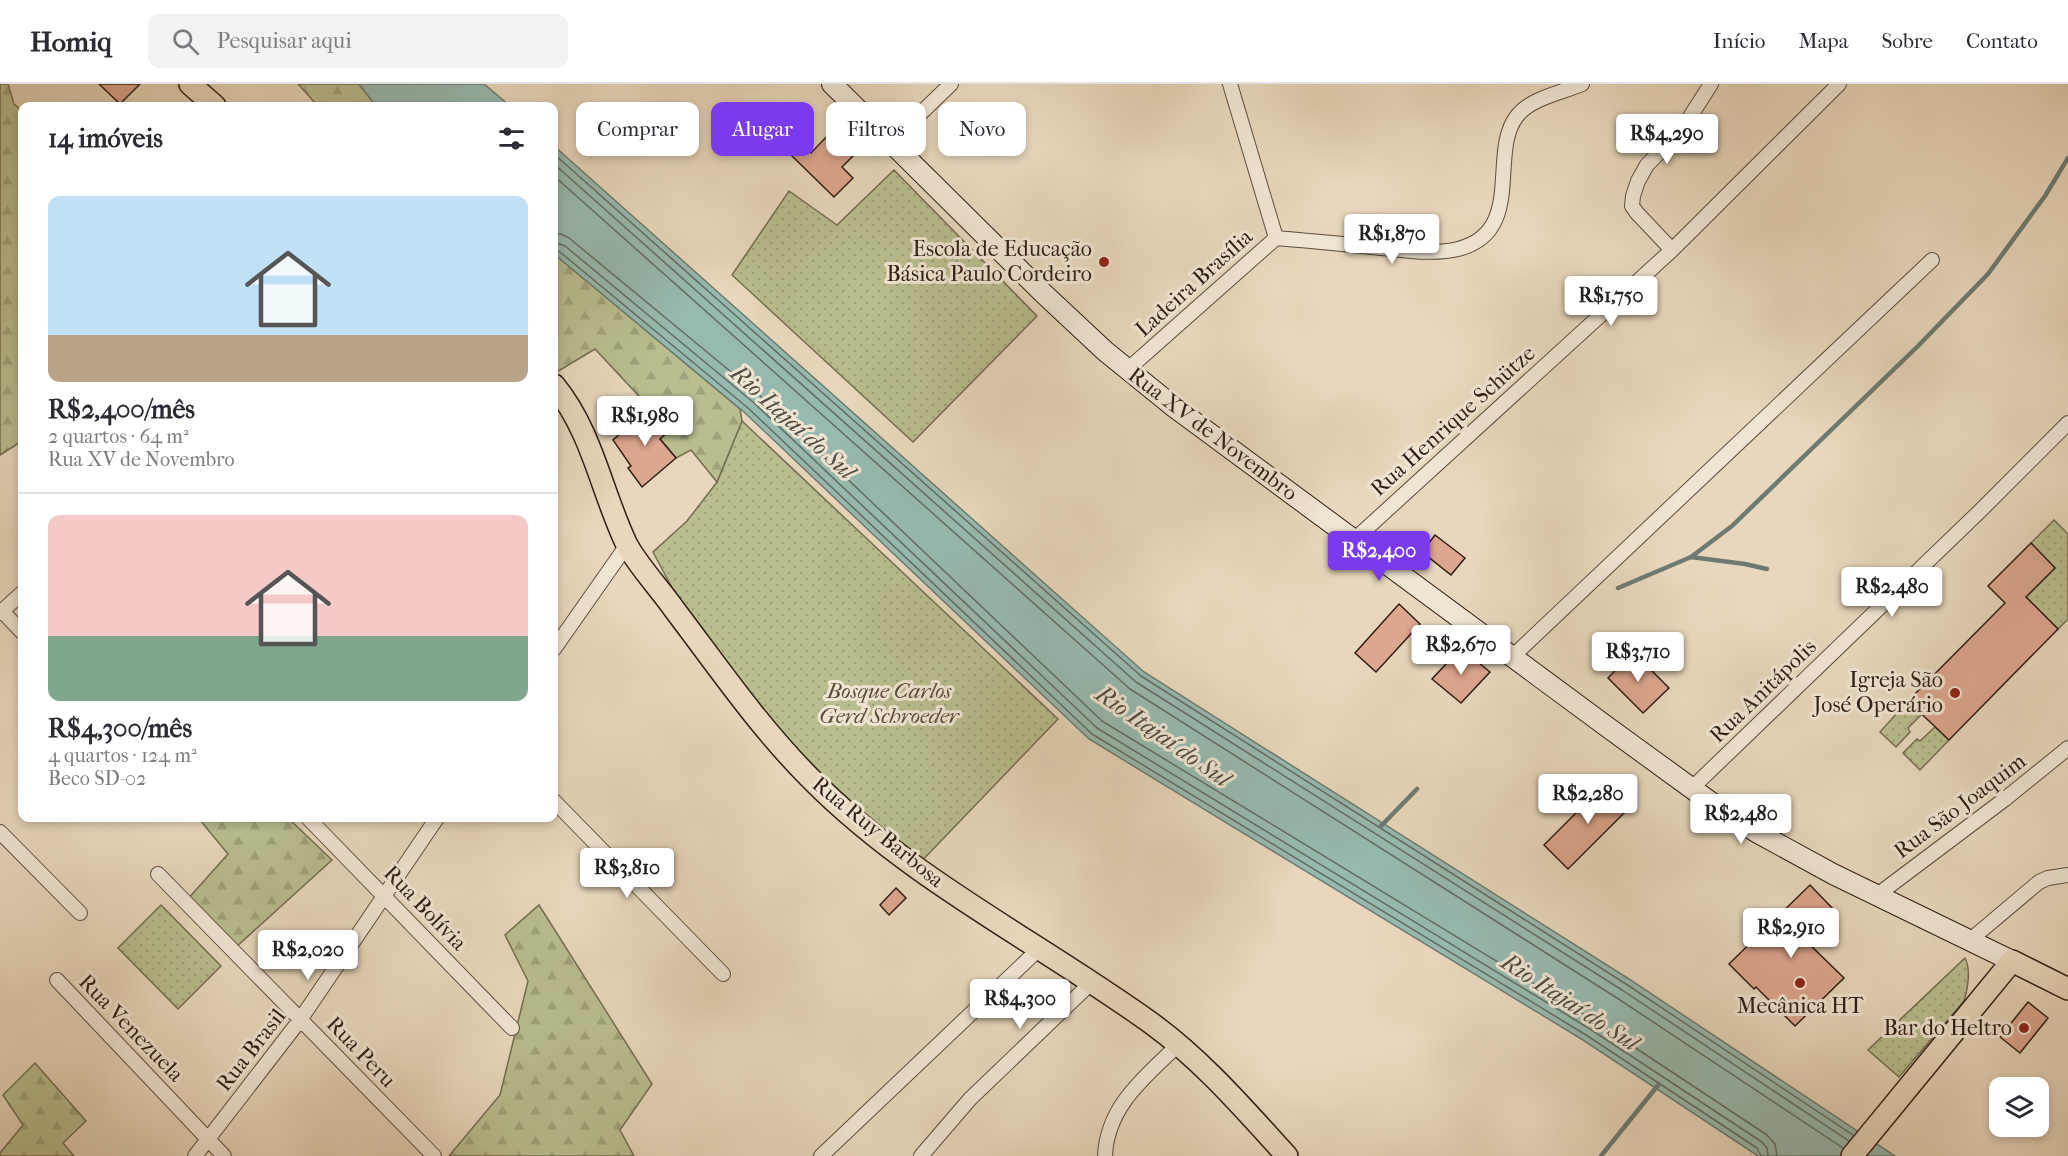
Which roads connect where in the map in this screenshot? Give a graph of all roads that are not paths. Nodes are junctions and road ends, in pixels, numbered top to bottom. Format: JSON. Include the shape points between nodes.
{"nodes":[{"id":1,"x":190,"y":84,"type":"edge"},
{"id":2,"x":832,"y":84,"type":"edge"},
{"id":3,"x":951,"y":84,"type":"edge"},
{"id":4,"x":1230,"y":84,"type":"edge"},
{"id":5,"x":1582,"y":84,"type":"edge"},
{"id":6,"x":1711,"y":84,"type":"edge"},
{"id":7,"x":1839,"y":84,"type":"edge"},
{"id":8,"x":211,"y":102,"type":"edge"},
{"id":9,"x":850,"y":102,"type":"edge"},
{"id":10,"x":926,"y":108,"type":"edge"},
{"id":11,"x":905,"y":156,"type":"edge"},
{"id":12,"x":1276,"y":238,"type":"junction"},
{"id":13,"x":1672,"y":250,"type":"junction"},
{"id":14,"x":1932,"y":260,"type":"dead end"},
{"id":15,"x":1127,"y":370,"type":"junction"},
{"id":16,"x":558,"y":391,"type":"edge"},
{"id":17,"x":2068,"y":423,"type":"edge"},
{"id":18,"x":1354,"y":540,"type":"junction"},
{"id":19,"x":627,"y":545,"type":"junction"},
{"id":20,"x":18,"y":596,"type":"edge"},
{"id":21,"x":1,"y":612,"type":"edge"},
{"id":22,"x":18,"y":628,"type":"edge"},
{"id":23,"x":558,"y":643,"type":"edge"},
{"id":24,"x":1512,"y":657,"type":"junction"},
{"id":25,"x":2068,"y":748,"type":"edge"},
{"id":26,"x":1692,"y":788,"type":"junction"},
{"id":27,"x":558,"y":805,"type":"edge"},
{"id":28,"x":312,"y":822,"type":"edge"},
{"id":29,"x":434,"y":822,"type":"edge"},
{"id":30,"x":0,"y":832,"type":"edge"},
{"id":31,"x":158,"y":874,"type":"dead end"},
{"id":32,"x":2068,"y":875,"type":"edge"},
{"id":33,"x":384,"y":896,"type":"junction"},
{"id":34,"x":1876,"y":896,"type":"junction"},
{"id":35,"x":80,"y":913,"type":"dead end"},
{"id":36,"x":1969,"y":941,"type":"junction"},
{"id":37,"x":1039,"y":949,"type":"junction"},
{"id":38,"x":2012,"y":962,"type":"junction"},
{"id":39,"x":723,"y":974,"type":"dead end"},
{"id":40,"x":57,"y":980,"type":"dead end"},
{"id":41,"x":1091,"y":983,"type":"junction"},
{"id":42,"x":2068,"y":989,"type":"edge"},
{"id":43,"x":300,"y":1020,"type":"junction"},
{"id":44,"x":512,"y":1028,"type":"dead end"},
{"id":45,"x":1178,"y":1045,"type":"junction"},
{"id":46,"x":208,"y":1139,"type":"junction"},
{"id":47,"x":195,"y":1156,"type":"edge"},
{"id":48,"x":224,"y":1156,"type":"edge"},
{"id":49,"x":434,"y":1156,"type":"edge"},
{"id":50,"x":821,"y":1156,"type":"edge"},
{"id":51,"x":921,"y":1156,"type":"edge"},
{"id":52,"x":1105,"y":1156,"type":"edge"},
{"id":53,"x":1287,"y":1156,"type":"edge"},
{"id":54,"x":1851,"y":1156,"type":"edge"}],
"edges":[{"from":1,"to":8,"type":"main road"},
{"from":2,"to":9,"type":"main road","name":"Rua XV de Novembro"},
{"from":3,"to":10,"type":"street"},
{"from":4,"to":12,"type":"street"},
{"from":5,"to":12,"type":"street","name":"Ladeira Brasília","via":[[1534,103],[1515,117],[1507,139],[1498,211],[1493,225],[1478,241],[1431,252]]},
{"from":6,"to":13,"type":"street","via":[[1683,128],[1647,165],[1633,196],[1632,206],[1637,213]]},
{"from":7,"to":13,"type":"street","name":"Rua Henrique Schütze"},
{"from":11,"to":15,"type":"main road","name":"Rua XV de Novembro"},
{"from":12,"to":15,"type":"street","name":"Ladeira Brasília"},
{"from":13,"to":18,"type":"street","name":"Rua Henrique Schütze"},
{"from":14,"to":24,"type":"street"},
{"from":15,"to":18,"type":"main road","name":"Rua XV de Novembro"},
{"from":16,"to":19,"type":"main road","name":"Rua Ruy Barbosa","via":[[586,438]]},
{"from":17,"to":26,"type":"street","name":"Rua Anitápolis"},
{"from":18,"to":24,"type":"main road","name":"Rua XV de Novembro"},
{"from":19,"to":23,"type":"street"},
{"from":19,"to":37,"type":"main road","name":"Rua Ruy Barbosa","via":[[745,704],[811,779],[849,815],[925,875]]},
{"from":20,"to":21,"type":"street"},
{"from":21,"to":22,"type":"street"},
{"from":24,"to":26,"type":"main road","name":"Rua XV de Novembro"},
{"from":25,"to":34,"type":"street","name":"Rua São Joaquim"},
{"from":26,"to":34,"type":"main road","name":"Rua XV de Novembro","via":[[1758,833]]},
{"from":27,"to":39,"type":"street"},
{"from":28,"to":33,"type":"street","name":"Rua Bolívia"},
{"from":29,"to":33,"type":"street","name":"Rua Brasil"},
{"from":30,"to":35,"type":"street"},
{"from":31,"to":43,"type":"street","name":"Rua Peru"},
{"from":32,"to":36,"type":"street","via":[[2039,882]]},
{"from":33,"to":43,"type":"street","name":"Rua Brasil"},
{"from":33,"to":44,"type":"street","name":"Rua Bolívia"},
{"from":34,"to":36,"type":"main road","name":"Rua XV de Novembro"},
{"from":36,"to":38,"type":"main road","name":"Rua XV de Novembro"},
{"from":37,"to":41,"type":"main road","name":"Rua Ruy Barbosa"},
{"from":37,"to":50,"type":"street"},
{"from":38,"to":42,"type":"main road","name":"Rua XV de Novembro"},
{"from":38,"to":54,"type":"main road"},
{"from":40,"to":46,"type":"street","name":"Rua Venezuela"},
{"from":41,"to":45,"type":"main road","name":"Rua Ruy Barbosa"},
{"from":41,"to":51,"type":"street","via":[[970,1099]]},
{"from":43,"to":46,"type":"street","name":"Rua Brasil"},
{"from":43,"to":49,"type":"street","name":"Rua Peru"},
{"from":45,"to":52,"type":"street","via":[[1126,1099],[1112,1121]]},
{"from":45,"to":53,"type":"main road","name":"Rua Ruy Barbosa","via":[[1217,1080]]},
{"from":46,"to":47,"type":"street","name":"Rua Brasil"},
{"from":46,"to":48,"type":"street","name":"Rua Venezuela"}]}
